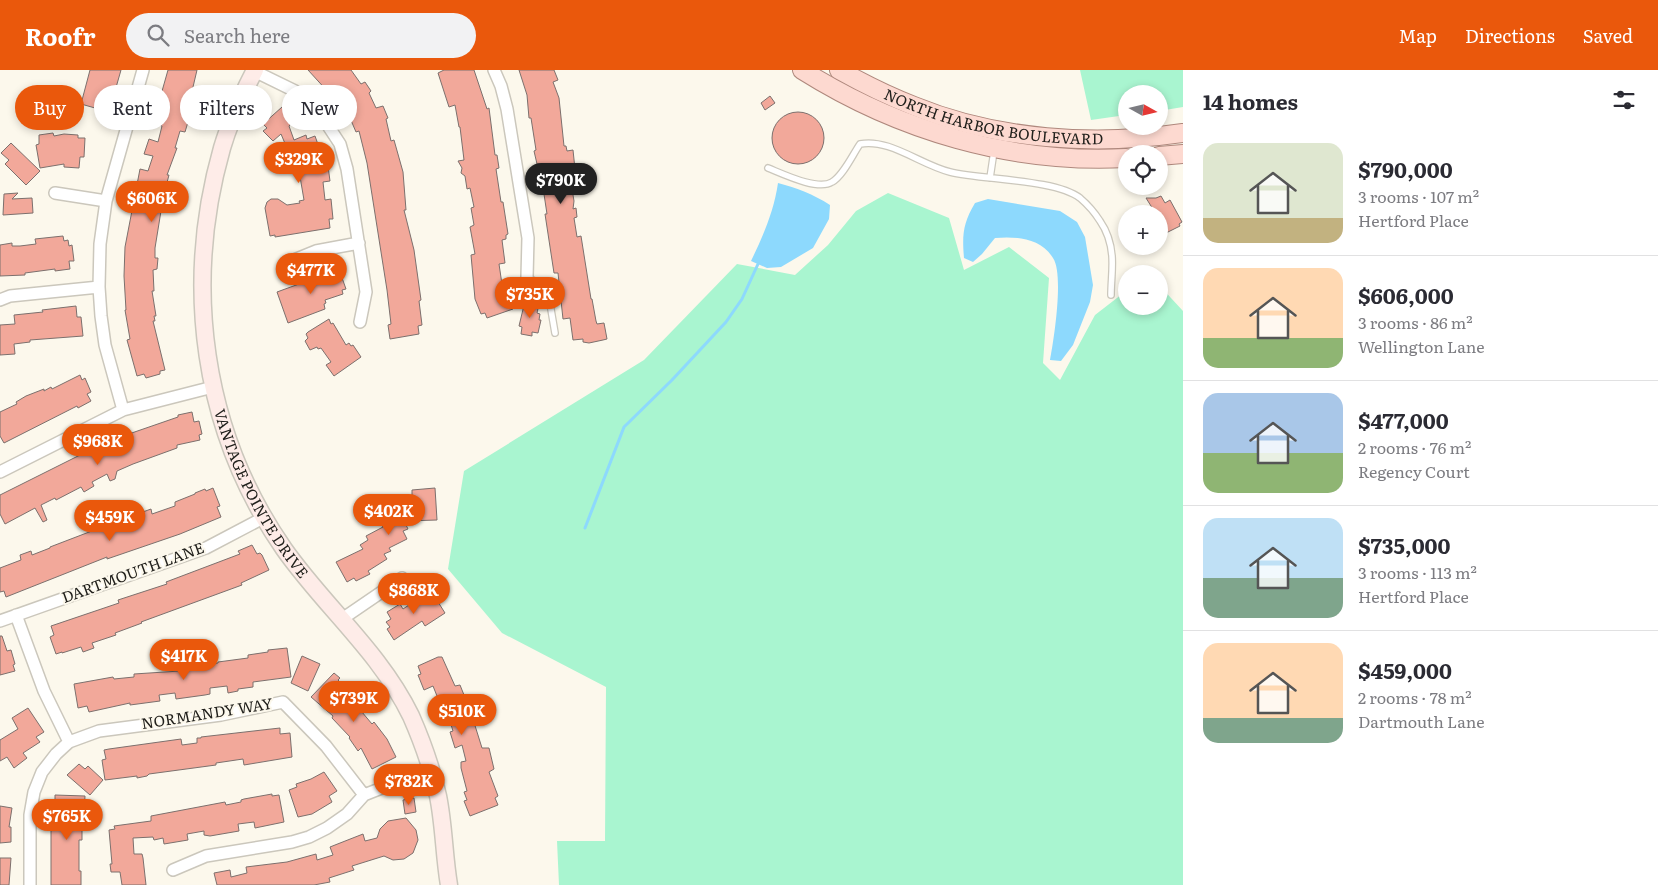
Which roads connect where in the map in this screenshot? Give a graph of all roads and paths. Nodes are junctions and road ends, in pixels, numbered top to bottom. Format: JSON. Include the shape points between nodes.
{"nodes":[{"id":1,"x":144,"y":70,"type":"edge"},
{"id":2,"x":255,"y":70,"type":"edge"},
{"id":3,"x":494,"y":70,"type":"edge"},
{"id":4,"x":802,"y":70,"type":"edge"},
{"id":5,"x":839,"y":70,"type":"edge"},
{"id":6,"x":1183,"y":134,"type":"edge"},
{"id":7,"x":995,"y":148,"type":"junction"},
{"id":8,"x":1183,"y":154,"type":"edge"},
{"id":9,"x":1168,"y":155,"type":"edge"},
{"id":10,"x":1118,"y":158,"type":"edge"},
{"id":11,"x":768,"y":168,"type":"dead end"},
{"id":12,"x":990,"y":178,"type":"junction"},
{"id":13,"x":54,"y":193,"type":"dead end"},
{"id":14,"x":106,"y":201,"type":"junction"},
{"id":15,"x":359,"y":243,"type":"junction"},
{"id":16,"x":289,"y":262,"type":"dead end"},
{"id":17,"x":527,"y":277,"type":"joint"},
{"id":18,"x":99,"y":287,"type":"junction"},
{"id":19,"x":1111,"y":295,"type":"dead end"},
{"id":20,"x":0,"y":300,"type":"edge"},
{"id":21,"x":360,"y":322,"type":"dead end"},
{"id":22,"x":555,"y":333,"type":"dead end"},
{"id":23,"x":213,"y":388,"type":"junction"},
{"id":24,"x":123,"y":410,"type":"junction"},
{"id":25,"x":0,"y":472,"type":"edge"},
{"id":26,"x":264,"y":518,"type":"junction"},
{"id":27,"x":402,"y":578,"type":"dead end"},
{"id":28,"x":16,"y":615,"type":"junction"},
{"id":29,"x":342,"y":619,"type":"junction"},
{"id":30,"x":0,"y":621,"type":"edge"},
{"id":31,"x":69,"y":742,"type":"junction"},
{"id":32,"x":431,"y":772,"type":"junction"},
{"id":33,"x":364,"y":795,"type":"junction"},
{"id":34,"x":173,"y":870,"type":"dead end"},
{"id":35,"x":30,"y":885,"type":"edge"},
{"id":36,"x":449,"y":885,"type":"edge"}],
"edges":[{"from":1,"to":14,"type":"street"},
{"from":2,"to":15,"type":"street","via":[[295,91],[321,115],[340,144]]},
{"from":2,"to":23,"type":"street","name":"VANTAGE POINTE DRIVE","via":[[222,146],[205,225],[202,305]]},
{"from":3,"to":17,"type":"street","via":[[502,86],[507,109],[528,238]]},
{"from":4,"to":7,"type":"main road","name":"NORTH HARBOR BOULEVARD","via":[[864,105],[913,126]]},
{"from":5,"to":6,"type":"main road","name":"NORTH HARBOR BOULEVARD","via":[[915,107],[1012,133],[1118,139]]},
{"from":7,"to":10,"type":"main road","name":"NORTH HARBOR BOULEVARD","via":[[1066,158]]},
{"from":7,"to":12,"type":"lane"},
{"from":8,"to":9,"type":"main road"},
{"from":11,"to":12,"type":"lane","via":[[816,185],[832,183],[860,144],[868,142],[882,144],[948,171]]},
{"from":12,"to":19,"type":"lane","via":[[1060,189],[1079,197],[1107,231],[1112,255]]},
{"from":13,"to":14,"type":"street"},
{"from":14,"to":18,"type":"street"},
{"from":15,"to":16,"type":"street","via":[[316,251]]},
{"from":15,"to":21,"type":"street","via":[[366,292]]},
{"from":17,"to":22,"type":"lane","via":[[548,292]]},
{"from":18,"to":20,"type":"street","via":[[10,296]]},
{"from":18,"to":24,"type":"street","via":[[106,345]]},
{"from":23,"to":24,"type":"street"},
{"from":23,"to":26,"type":"street","name":"VANTAGE POINTE DRIVE","via":[[229,441]]},
{"from":24,"to":25,"type":"street"},
{"from":26,"to":28,"type":"street","name":"DARTMOUTH LANE","via":[[206,548]]},
{"from":26,"to":29,"type":"street","name":"VANTAGE POINTE DRIVE","via":[[304,577]]},
{"from":27,"to":29,"type":"street"},
{"from":28,"to":30,"type":"street","name":"DARTMOUTH LANE"},
{"from":28,"to":31,"type":"street","via":[[44,691]]},
{"from":29,"to":32,"type":"street","name":"VANTAGE POINTE DRIVE","via":[[396,690],[422,743]]},
{"from":31,"to":33,"type":"street","name":"NORMANDY WAY","via":[[99,731],[283,702],[326,746]]},
{"from":31,"to":35,"type":"street","via":[[42,772],[34,792],[30,815]]},
{"from":32,"to":33,"type":"street"},
{"from":32,"to":36,"type":"street","name":"VANTAGE POINTE DRIVE","via":[[438,797]]},
{"from":33,"to":34,"type":"street","via":[[347,814],[309,837],[206,856]]}]}
